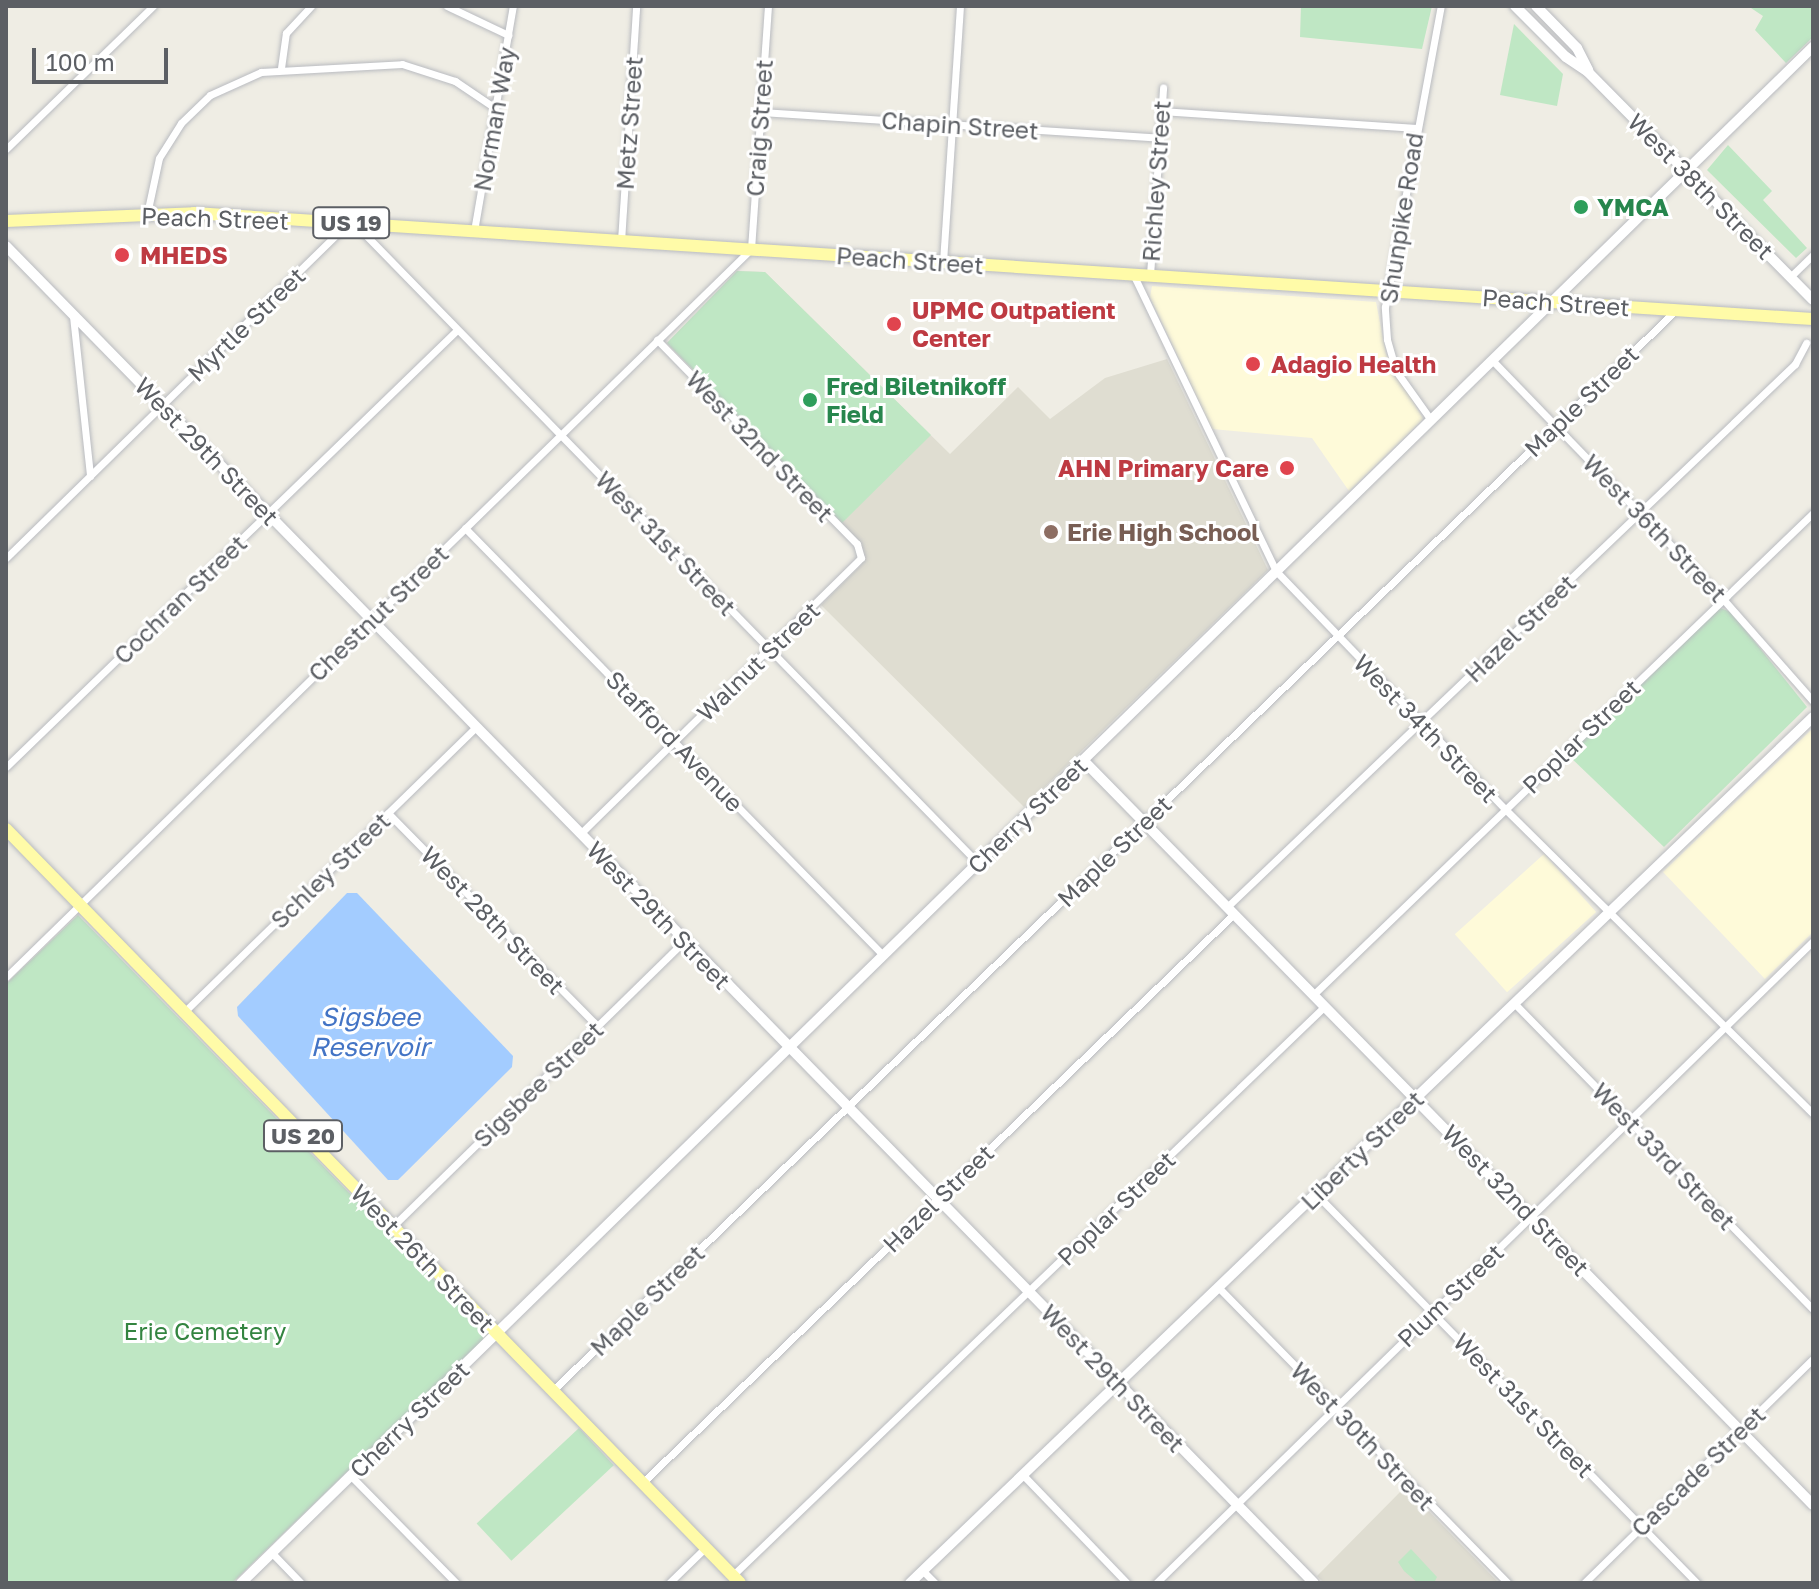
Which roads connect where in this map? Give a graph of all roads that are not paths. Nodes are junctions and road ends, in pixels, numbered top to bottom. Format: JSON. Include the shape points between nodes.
{"nodes":[{"id":1,"x":153,"y":6,"type":"edge"},
{"id":2,"x":311,"y":6,"type":"edge"},
{"id":3,"x":447,"y":6,"type":"edge"},
{"id":4,"x":513,"y":6,"type":"edge"},
{"id":5,"x":636,"y":6,"type":"edge"},
{"id":6,"x":768,"y":6,"type":"edge"},
{"id":7,"x":960,"y":6,"type":"edge"},
{"id":8,"x":1441,"y":6,"type":"edge"},
{"id":9,"x":1515,"y":6,"type":"edge"},
{"id":10,"x":1536,"y":6,"type":"edge"},
{"id":11,"x":508,"y":35,"type":"junction"},
{"id":12,"x":1813,"y":47,"type":"edge"},
{"id":13,"x":281,"y":68,"type":"junction"},
{"id":14,"x":1588,"y":72,"type":"junction"},
{"id":15,"x":1163,"y":87,"type":"dead end"},
{"id":16,"x":495,"y":108,"type":"junction"},
{"id":17,"x":1161,"y":111,"type":"junction"},
{"id":18,"x":761,"y":112,"type":"junction"},
{"id":19,"x":952,"y":125,"type":"junction"},
{"id":20,"x":1416,"y":128,"type":"junction"},
{"id":21,"x":1160,"y":138,"type":"junction"},
{"id":22,"x":6,"y":149,"type":"edge"},
{"id":23,"x":1686,"y":171,"type":"junction"},
{"id":24,"x":147,"y":214,"type":"junction"},
{"id":25,"x":6,"y":221,"type":"edge"},
{"id":26,"x":351,"y":223,"type":"junction"},
{"id":27,"x":474,"y":231,"type":"junction"},
{"id":28,"x":621,"y":241,"type":"junction"},
{"id":29,"x":6,"y":246,"type":"edge"},
{"id":30,"x":751,"y":249,"type":"junction"},
{"id":31,"x":1813,"y":255,"type":"edge"},
{"id":32,"x":943,"y":262,"type":"junction"},
{"id":33,"x":1133,"y":274,"type":"junction"},
{"id":34,"x":1150,"y":275,"type":"junction"},
{"id":35,"x":1790,"y":277,"type":"junction"},
{"id":36,"x":1387,"y":291,"type":"junction"},
{"id":37,"x":1813,"y":300,"type":"edge"},
{"id":38,"x":1552,"y":302,"type":"junction"},
{"id":39,"x":1676,"y":310,"type":"junction"},
{"id":40,"x":72,"y":313,"type":"junction"},
{"id":41,"x":1813,"y":319,"type":"edge"},
{"id":42,"x":457,"y":330,"type":"junction"},
{"id":43,"x":657,"y":340,"type":"junction"},
{"id":44,"x":1806,"y":343,"type":"dead end"},
{"id":45,"x":1492,"y":360,"type":"junction"},
{"id":46,"x":162,"y":406,"type":"junction"},
{"id":47,"x":1431,"y":420,"type":"junction"},
{"id":48,"x":1556,"y":426,"type":"junction"},
{"id":49,"x":560,"y":435,"type":"junction"},
{"id":50,"x":90,"y":476,"type":"junction"},
{"id":51,"x":1640,"y":513,"type":"junction"},
{"id":52,"x":1813,"y":513,"type":"edge"},
{"id":53,"x":268,"y":514,"type":"junction"},
{"id":54,"x":465,"y":528,"type":"junction"},
{"id":55,"x":861,"y":552,"type":"joint"},
{"id":56,"x":6,"y":558,"type":"edge"},
{"id":57,"x":1276,"y":571,"type":"junction"},
{"id":58,"x":1723,"y":599,"type":"junction"},
{"id":59,"x":371,"y":620,"type":"junction"},
{"id":60,"x":1337,"y":636,"type":"junction"},
{"id":61,"x":770,"y":648,"type":"junction"},
{"id":62,"x":1813,"y":701,"type":"edge"},
{"id":63,"x":1813,"y":717,"type":"edge"},
{"id":64,"x":1421,"y":723,"type":"junction"},
{"id":65,"x":476,"y":727,"type":"junction"},
{"id":66,"x":676,"y":742,"type":"junction"},
{"id":67,"x":1083,"y":760,"type":"junction"},
{"id":68,"x":6,"y":767,"type":"edge"},
{"id":69,"x":1505,"y":809,"type":"junction"},
{"id":70,"x":388,"y":813,"type":"junction"},
{"id":71,"x":1144,"y":822,"type":"junction"},
{"id":72,"x":6,"y":829,"type":"edge"},
{"id":73,"x":580,"y":834,"type":"junction"},
{"id":74,"x":978,"y":863,"type":"junction"},
{"id":75,"x":80,"y":905,"type":"junction"},
{"id":76,"x":1231,"y":910,"type":"junction"},
{"id":77,"x":1610,"y":911,"type":"junction"},
{"id":78,"x":684,"y":941,"type":"junction"},
{"id":79,"x":1813,"y":941,"type":"edge"},
{"id":80,"x":883,"y":955,"type":"junction"},
{"id":81,"x":6,"y":977,"type":"edge"},
{"id":82,"x":1314,"y":994,"type":"junction"},
{"id":83,"x":1515,"y":1004,"type":"junction"},
{"id":84,"x":1325,"y":1006,"type":"junction"},
{"id":85,"x":183,"y":1013,"type":"junction"},
{"id":86,"x":1727,"y":1025,"type":"junction"},
{"id":87,"x":597,"y":1026,"type":"junction"},
{"id":88,"x":789,"y":1047,"type":"junction"},
{"id":89,"x":1416,"y":1098,"type":"junction"},
{"id":90,"x":847,"y":1107,"type":"junction"},
{"id":91,"x":1813,"y":1114,"type":"edge"},
{"id":92,"x":1629,"y":1120,"type":"junction"},
{"id":93,"x":1316,"y":1194,"type":"junction"},
{"id":94,"x":938,"y":1199,"type":"junction"},
{"id":95,"x":1532,"y":1216,"type":"junction"},
{"id":96,"x":392,"y":1227,"type":"junction"},
{"id":97,"x":1219,"y":1288,"type":"junction"},
{"id":98,"x":1028,"y":1292,"type":"junction"},
{"id":99,"x":1813,"y":1309,"type":"edge"},
{"id":100,"x":1433,"y":1312,"type":"junction"},
{"id":101,"x":496,"y":1334,"type":"junction"},
{"id":102,"x":1813,"y":1359,"type":"edge"},
{"id":103,"x":1118,"y":1384,"type":"junction"},
{"id":104,"x":552,"y":1391,"type":"junction"},
{"id":105,"x":1335,"y":1408,"type":"junction"},
{"id":106,"x":1739,"y":1430,"type":"junction"},
{"id":107,"x":1023,"y":1475,"type":"junction"},
{"id":108,"x":351,"y":1476,"type":"junction"},
{"id":109,"x":642,"y":1483,"type":"junction"},
{"id":110,"x":1236,"y":1504,"type":"junction"},
{"id":111,"x":1813,"y":1505,"type":"edge"},
{"id":112,"x":1641,"y":1526,"type":"junction"},
{"id":113,"x":706,"y":1547,"type":"junction"},
{"id":114,"x":272,"y":1553,"type":"junction"},
{"id":115,"x":923,"y":1571,"type":"junction"},
{"id":116,"x":737,"y":1579,"type":"edge"},
{"id":117,"x":241,"y":1583,"type":"edge"},
{"id":118,"x":301,"y":1583,"type":"edge"},
{"id":119,"x":456,"y":1583,"type":"edge"},
{"id":120,"x":669,"y":1583,"type":"edge"},
{"id":121,"x":910,"y":1583,"type":"edge"},
{"id":122,"x":935,"y":1583,"type":"edge"},
{"id":123,"x":1127,"y":1583,"type":"edge"},
{"id":124,"x":1156,"y":1583,"type":"edge"},
{"id":125,"x":1314,"y":1583,"type":"edge"},
{"id":126,"x":1508,"y":1583,"type":"edge"},
{"id":127,"x":1584,"y":1583,"type":"edge"},
{"id":128,"x":1697,"y":1583,"type":"edge"}],
"edges":[{"from":1,"to":22,"type":"street"},
{"from":2,"to":13,"type":"street","via":[[286,33]]},
{"from":3,"to":11,"type":"street"},
{"from":4,"to":11,"type":"street","name":"Norman Way"},
{"from":5,"to":28,"type":"street","name":"Metz Street"},
{"from":6,"to":18,"type":"street","name":"Craig Street"},
{"from":7,"to":19,"type":"street"},
{"from":8,"to":20,"type":"street","name":"Shunpike Road"},
{"from":9,"to":14,"type":"street","name":"West 38th Street"},
{"from":10,"to":14,"type":"street","name":"West 38th Street","via":[[1577,48]]},
{"from":11,"to":16,"type":"street","name":"Norman Way"},
{"from":12,"to":23,"type":"street","name":"Cherry Street"},
{"from":13,"to":16,"type":"street","via":[[416,66],[455,81]]},
{"from":13,"to":24,"type":"street","via":[[235,81],[190,112],[159,158]]},
{"from":14,"to":23,"type":"street","name":"West 38th Street"},
{"from":15,"to":17,"type":"street","name":"Richley Street"},
{"from":16,"to":27,"type":"street","name":"Norman Way"},
{"from":17,"to":20,"type":"street"},
{"from":17,"to":21,"type":"street","name":"Richley Street"},
{"from":18,"to":19,"type":"street","name":"Chapin Street"},
{"from":18,"to":30,"type":"street","name":"Craig Street"},
{"from":19,"to":21,"type":"street","name":"Chapin Street"},
{"from":19,"to":32,"type":"street"},
{"from":20,"to":36,"type":"street","name":"Shunpike Road"},
{"from":21,"to":34,"type":"street","name":"Richley Street"},
{"from":23,"to":35,"type":"street","name":"West 38th Street"},
{"from":23,"to":38,"type":"street","name":"Cherry Street"},
{"from":24,"to":25,"type":"main road","name":"Peach Street","number":"US 19"},
{"from":24,"to":26,"type":"main road","name":"Peach Street","number":"US 19"},
{"from":26,"to":27,"type":"main road","name":"Peach Street","number":"US 19"},
{"from":26,"to":42,"type":"street","name":"West 31st Street"},
{"from":26,"to":46,"type":"street","name":"Myrtle Street"},
{"from":27,"to":28,"type":"main road","name":"Peach Street","number":"US 19"},
{"from":28,"to":30,"type":"main road","name":"Peach Street","number":"US 19"},
{"from":29,"to":40,"type":"street","name":"West 29th Street"},
{"from":30,"to":32,"type":"main road","name":"Peach Street","number":"US 19"},
{"from":30,"to":43,"type":"street","name":"Chestnut Street"},
{"from":31,"to":35,"type":"street"},
{"from":32,"to":33,"type":"main road","name":"Peach Street","number":"US 19"},
{"from":33,"to":34,"type":"main road","name":"Peach Street","number":"US 19"},
{"from":33,"to":57,"type":"street","name":"West 34th Street"},
{"from":34,"to":36,"type":"main road","name":"Peach Street","number":"US 19"},
{"from":35,"to":37,"type":"street","name":"West 38th Street"},
{"from":36,"to":38,"type":"main road","name":"Peach Street","number":"US 19"},
{"from":36,"to":47,"type":"street","name":"Shunpike Road","via":[[1385,327],[1392,360]]},
{"from":38,"to":39,"type":"main road","name":"Peach Street","number":"US 19"},
{"from":38,"to":45,"type":"street","name":"Cherry Street"},
{"from":39,"to":41,"type":"main road","name":"Peach Street","number":"US 19"},
{"from":39,"to":48,"type":"street","name":"Maple Street"},
{"from":40,"to":46,"type":"street","name":"West 29th Street"},
{"from":40,"to":50,"type":"street"},
{"from":42,"to":49,"type":"street","name":"West 31st Street"},
{"from":42,"to":53,"type":"street","name":"Cochran Street"},
{"from":43,"to":49,"type":"street","name":"Chestnut Street"},
{"from":43,"to":55,"type":"street","name":"West 32nd Street"},
{"from":44,"to":51,"type":"street","name":"Hazel Street","via":[[1795,364]]},
{"from":45,"to":47,"type":"street","name":"Cherry Street"},
{"from":45,"to":48,"type":"street","name":"West 36th Street"},
{"from":46,"to":50,"type":"street","name":"Myrtle Street"},
{"from":46,"to":53,"type":"street","name":"West 29th Street"},
{"from":47,"to":57,"type":"street","name":"Cherry Street"},
{"from":48,"to":51,"type":"street","name":"West 36th Street"},
{"from":48,"to":60,"type":"street","name":"Maple Street"},
{"from":49,"to":54,"type":"street","name":"Chestnut Street"},
{"from":49,"to":61,"type":"street","name":"West 31st Street"},
{"from":50,"to":56,"type":"street","name":"Myrtle Street"},
{"from":51,"to":58,"type":"street","name":"West 36th Street"},
{"from":51,"to":64,"type":"street","name":"Hazel Street"},
{"from":52,"to":58,"type":"street","name":"Poplar Street"},
{"from":53,"to":59,"type":"street","name":"West 29th Street"},
{"from":53,"to":68,"type":"street","name":"Cochran Street"},
{"from":54,"to":59,"type":"street","name":"Chestnut Street"},
{"from":54,"to":66,"type":"street","name":"Stafford Avenue"},
{"from":55,"to":61,"type":"street","name":"Walnut Street","via":[[858,562]]},
{"from":57,"to":60,"type":"street","name":"West 34th Street"},
{"from":57,"to":67,"type":"street","name":"Cherry Street"},
{"from":58,"to":62,"type":"street","name":"West 36th Street"},
{"from":58,"to":69,"type":"street","name":"Poplar Street"},
{"from":59,"to":65,"type":"street","name":"West 29th Street"},
{"from":59,"to":75,"type":"street","name":"Chestnut Street"},
{"from":60,"to":64,"type":"street","name":"West 34th Street"},
{"from":60,"to":71,"type":"street","name":"Maple Street"},
{"from":61,"to":66,"type":"street","name":"Walnut Street"},
{"from":61,"to":74,"type":"street","name":"West 31st Street"},
{"from":63,"to":77,"type":"street","name":"Liberty Street"},
{"from":64,"to":69,"type":"street","name":"West 34th Street"},
{"from":64,"to":76,"type":"street","name":"Hazel Street"},
{"from":65,"to":70,"type":"street","name":"Schley Street"},
{"from":65,"to":73,"type":"street","name":"West 29th Street"},
{"from":66,"to":73,"type":"street","name":"Walnut Street"},
{"from":66,"to":80,"type":"street","name":"Stafford Avenue"},
{"from":67,"to":71,"type":"street","name":"West 32nd Street"},
{"from":67,"to":74,"type":"street","name":"Cherry Street"},
{"from":69,"to":77,"type":"street","name":"West 34th Street"},
{"from":69,"to":82,"type":"street","name":"Poplar Street"},
{"from":70,"to":85,"type":"street","name":"Schley Street"},
{"from":70,"to":87,"type":"street","name":"West 28th Street"},
{"from":71,"to":76,"type":"street","name":"West 32nd Street"},
{"from":71,"to":90,"type":"street","name":"Maple Street"},
{"from":72,"to":75,"type":"main road","name":"West 26th Street","number":"US 20"},
{"from":73,"to":78,"type":"street","name":"West 29th Street"},
{"from":74,"to":80,"type":"street","name":"Cherry Street"},
{"from":75,"to":81,"type":"street","name":"Chestnut Street"},
{"from":75,"to":85,"type":"main road","name":"West 26th Street","number":"US 20"},
{"from":76,"to":82,"type":"street","name":"West 32nd Street"},
{"from":76,"to":94,"type":"street","name":"Hazel Street"},
{"from":77,"to":83,"type":"street","name":"Liberty Street"},
{"from":77,"to":86,"type":"street","name":"West 34th Street"},
{"from":78,"to":87,"type":"street","name":"Sigsbee Street"},
{"from":78,"to":88,"type":"street","name":"West 29th Street"},
{"from":79,"to":86,"type":"street","name":"Plum Street"},
{"from":80,"to":88,"type":"street","name":"Cherry Street"},
{"from":82,"to":84,"type":"street","name":"West 32nd Street"},
{"from":83,"to":89,"type":"street","name":"Liberty Street"},
{"from":83,"to":92,"type":"street","name":"West 33rd Street"},
{"from":84,"to":89,"type":"street","name":"West 32nd Street"},
{"from":84,"to":98,"type":"street","name":"Poplar Street"},
{"from":85,"to":96,"type":"main road","name":"West 26th Street","number":"US 20"},
{"from":86,"to":91,"type":"street","name":"West 34th Street"},
{"from":86,"to":92,"type":"street","name":"Plum Street"},
{"from":87,"to":96,"type":"street","name":"Sigsbee Street"},
{"from":88,"to":90,"type":"street","name":"West 29th Street"},
{"from":88,"to":101,"type":"street","name":"Cherry Street"},
{"from":89,"to":93,"type":"street","name":"Liberty Street"},
{"from":89,"to":95,"type":"street","name":"West 32nd Street"},
{"from":90,"to":94,"type":"street","name":"West 29th Street"},
{"from":90,"to":104,"type":"street","name":"Maple Street"},
{"from":92,"to":95,"type":"street","name":"Plum Street"},
{"from":92,"to":99,"type":"street","name":"West 33rd Street"},
{"from":93,"to":97,"type":"street","name":"Liberty Street"},
{"from":93,"to":100,"type":"street","name":"West 31st Street"},
{"from":94,"to":98,"type":"street","name":"West 29th Street"},
{"from":94,"to":109,"type":"street","name":"Hazel Street"},
{"from":95,"to":100,"type":"street","name":"Plum Street"},
{"from":95,"to":106,"type":"street","name":"West 32nd Street"},
{"from":96,"to":101,"type":"main road","name":"West 26th Street","number":"US 20"},
{"from":97,"to":103,"type":"street","name":"Liberty Street"},
{"from":97,"to":105,"type":"street","name":"West 30th Street"},
{"from":98,"to":103,"type":"street","name":"West 29th Street"},
{"from":98,"to":116,"type":"street","name":"Poplar Street"},
{"from":100,"to":105,"type":"street","name":"Plum Street"},
{"from":100,"to":112,"type":"street","name":"West 31st Street"},
{"from":101,"to":104,"type":"main road","name":"West 26th Street","number":"US 20"},
{"from":101,"to":108,"type":"street","name":"Cherry Street"},
{"from":102,"to":106,"type":"street","name":"Cascade Street"},
{"from":103,"to":107,"type":"street","name":"Liberty Street"},
{"from":103,"to":110,"type":"street","name":"West 29th Street"},
{"from":104,"to":109,"type":"main road","name":"West 26th Street","number":"US 20"},
{"from":105,"to":110,"type":"street","name":"Plum Street"},
{"from":105,"to":126,"type":"street","name":"West 30th Street"},
{"from":106,"to":111,"type":"street","name":"West 32nd Street"},
{"from":106,"to":112,"type":"street","name":"Cascade Street"},
{"from":107,"to":115,"type":"street","name":"Liberty Street"},
{"from":107,"to":123,"type":"street"},
{"from":108,"to":114,"type":"street","name":"Cherry Street"},
{"from":108,"to":119,"type":"street"},
{"from":109,"to":113,"type":"main road","name":"West 26th Street","number":"US 20"},
{"from":110,"to":124,"type":"street","name":"Plum Street"},
{"from":110,"to":125,"type":"street","name":"West 29th Street"},
{"from":112,"to":127,"type":"street","name":"Cascade Street"},
{"from":112,"to":128,"type":"street","name":"West 31st Street"},
{"from":113,"to":116,"type":"main road","name":"West 26th Street","number":"US 20"},
{"from":113,"to":120,"type":"street"},
{"from":114,"to":117,"type":"street","name":"Cherry Street"},
{"from":114,"to":118,"type":"street"},
{"from":115,"to":121,"type":"street","name":"Liberty Street"},
{"from":115,"to":122,"type":"street"}]}
